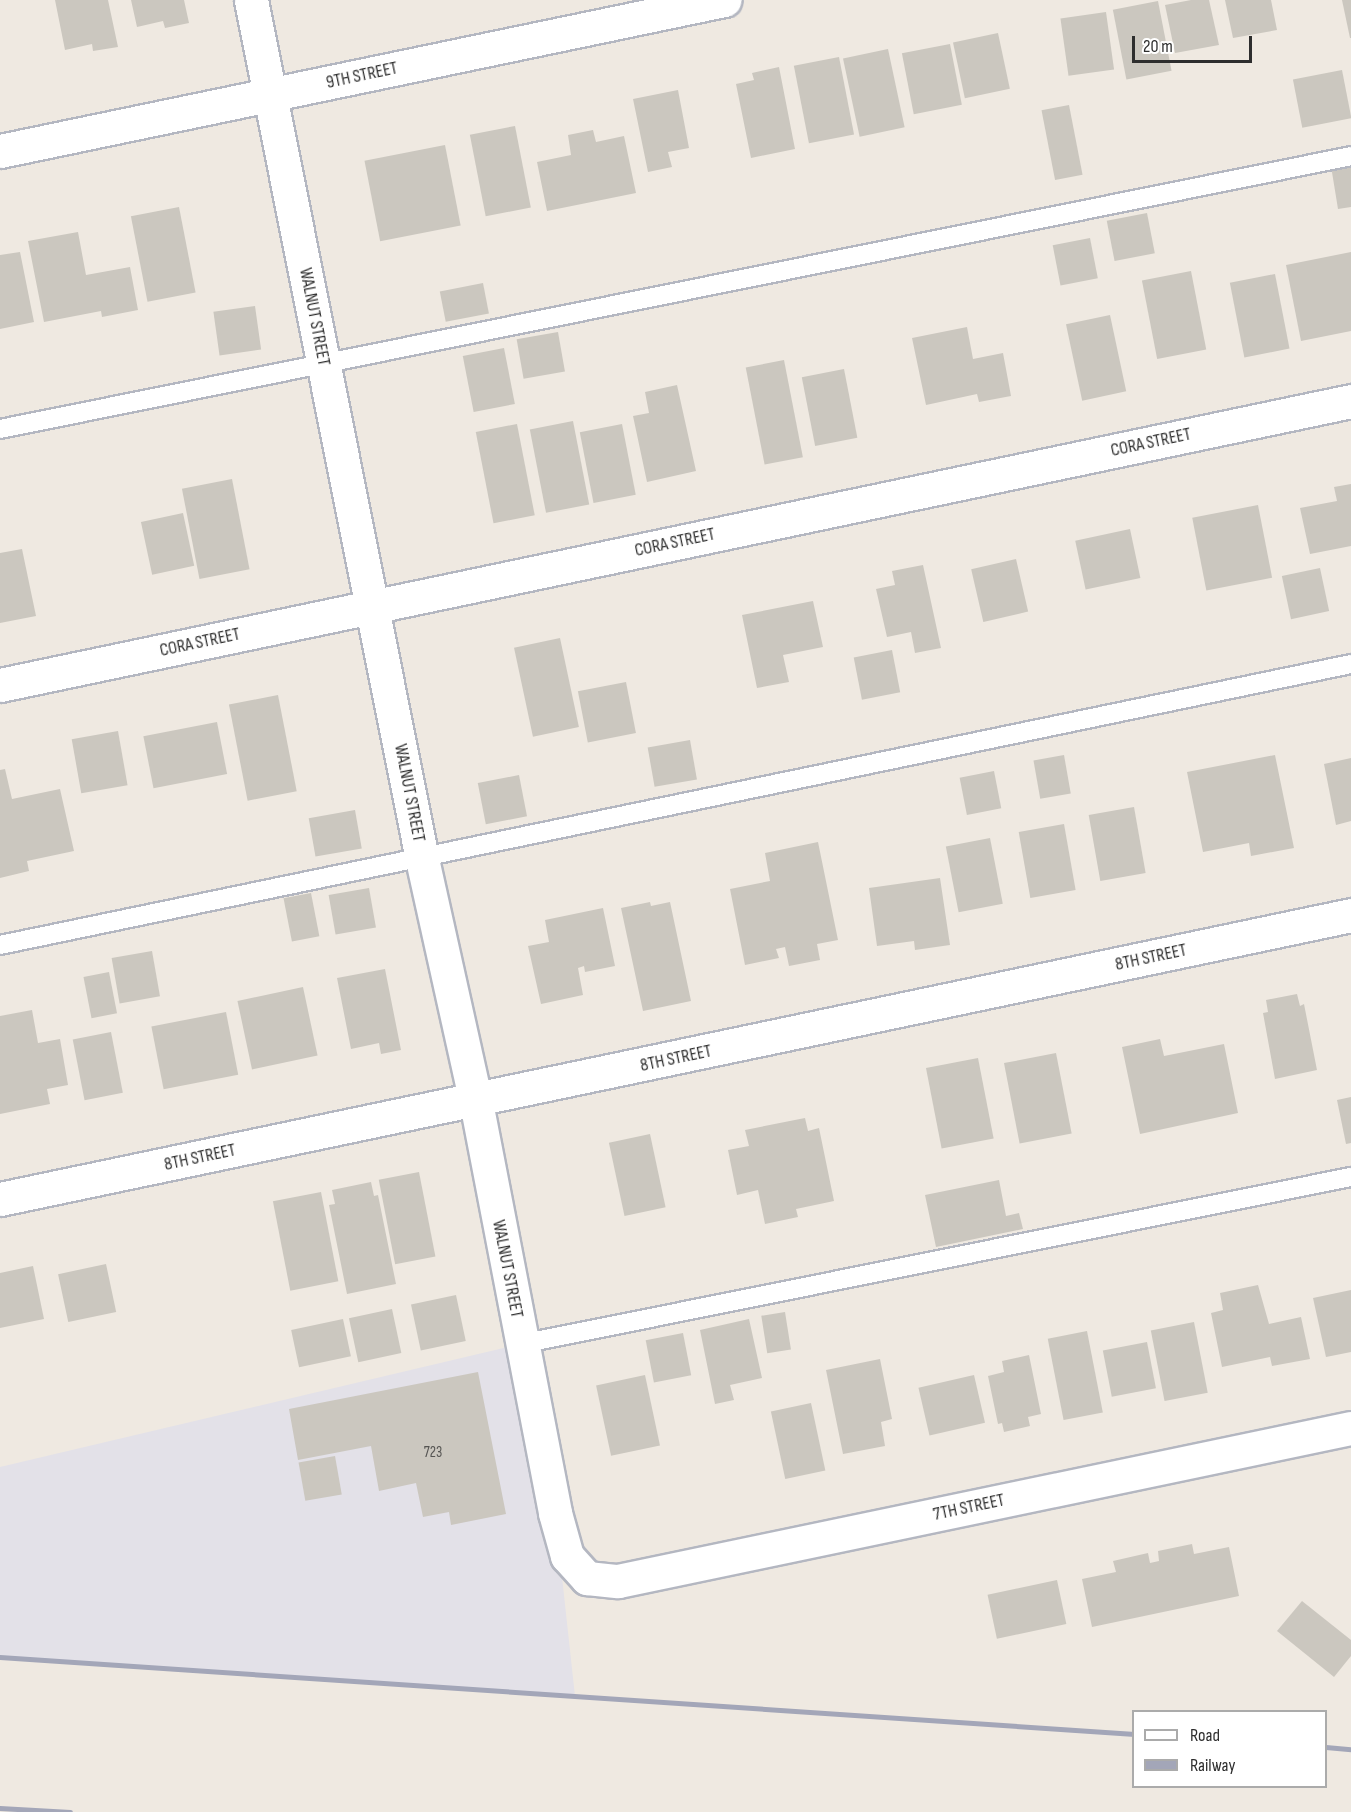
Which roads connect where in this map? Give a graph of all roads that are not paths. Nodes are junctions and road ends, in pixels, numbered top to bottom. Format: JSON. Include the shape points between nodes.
{"nodes":[{"id":1,"x":251,"y":0,"type":"edge"},
{"id":2,"x":724,"y":0,"type":"edge"},
{"id":3,"x":270,"y":95,"type":"junction"},
{"id":4,"x":0,"y":151,"type":"edge"},
{"id":5,"x":1351,"y":156,"type":"edge"},
{"id":6,"x":324,"y":365,"type":"junction"},
{"id":7,"x":1351,"y":401,"type":"edge"},
{"id":8,"x":0,"y":429,"type":"edge"},
{"id":9,"x":372,"y":606,"type":"junction"},
{"id":10,"x":1351,"y":664,"type":"edge"},
{"id":11,"x":0,"y":685,"type":"edge"},
{"id":12,"x":422,"y":859,"type":"junction"},
{"id":13,"x":1351,"y":915,"type":"edge"},
{"id":14,"x":0,"y":945,"type":"edge"},
{"id":15,"x":476,"y":1102,"type":"junction"},
{"id":16,"x":1351,"y":1177,"type":"edge"},
{"id":17,"x":0,"y":1199,"type":"edge"},
{"id":18,"x":521,"y":1344,"type":"junction"},
{"id":19,"x":1351,"y":1428,"type":"edge"},
{"id":20,"x":587,"y":1578,"type":"joint"}],
"edges":[{"from":1,"to":3,"type":"street","name":"WALNUT STREET"},
{"from":2,"to":3,"type":"street","name":"9TH STREET"},
{"from":3,"to":4,"type":"street","name":"9TH STREET"},
{"from":3,"to":6,"type":"street","name":"WALNUT STREET"},
{"from":5,"to":6,"type":"lane"},
{"from":6,"to":8,"type":"lane"},
{"from":6,"to":9,"type":"street","name":"WALNUT STREET"},
{"from":7,"to":9,"type":"street","name":"CORA STREET"},
{"from":9,"to":11,"type":"street","name":"CORA STREET"},
{"from":9,"to":12,"type":"street","name":"WALNUT STREET"},
{"from":10,"to":12,"type":"lane"},
{"from":12,"to":14,"type":"lane"},
{"from":12,"to":15,"type":"street","name":"WALNUT STREET"},
{"from":13,"to":15,"type":"street","name":"8TH STREET"},
{"from":15,"to":17,"type":"street","name":"8TH STREET"},
{"from":15,"to":18,"type":"street","name":"WALNUT STREET"},
{"from":16,"to":18,"type":"lane"},
{"from":18,"to":20,"type":"street","name":"WALNUT STREET","via":[[567,1556]]},
{"from":19,"to":20,"type":"street","name":"7TH STREET","via":[[618,1581]]}]}
